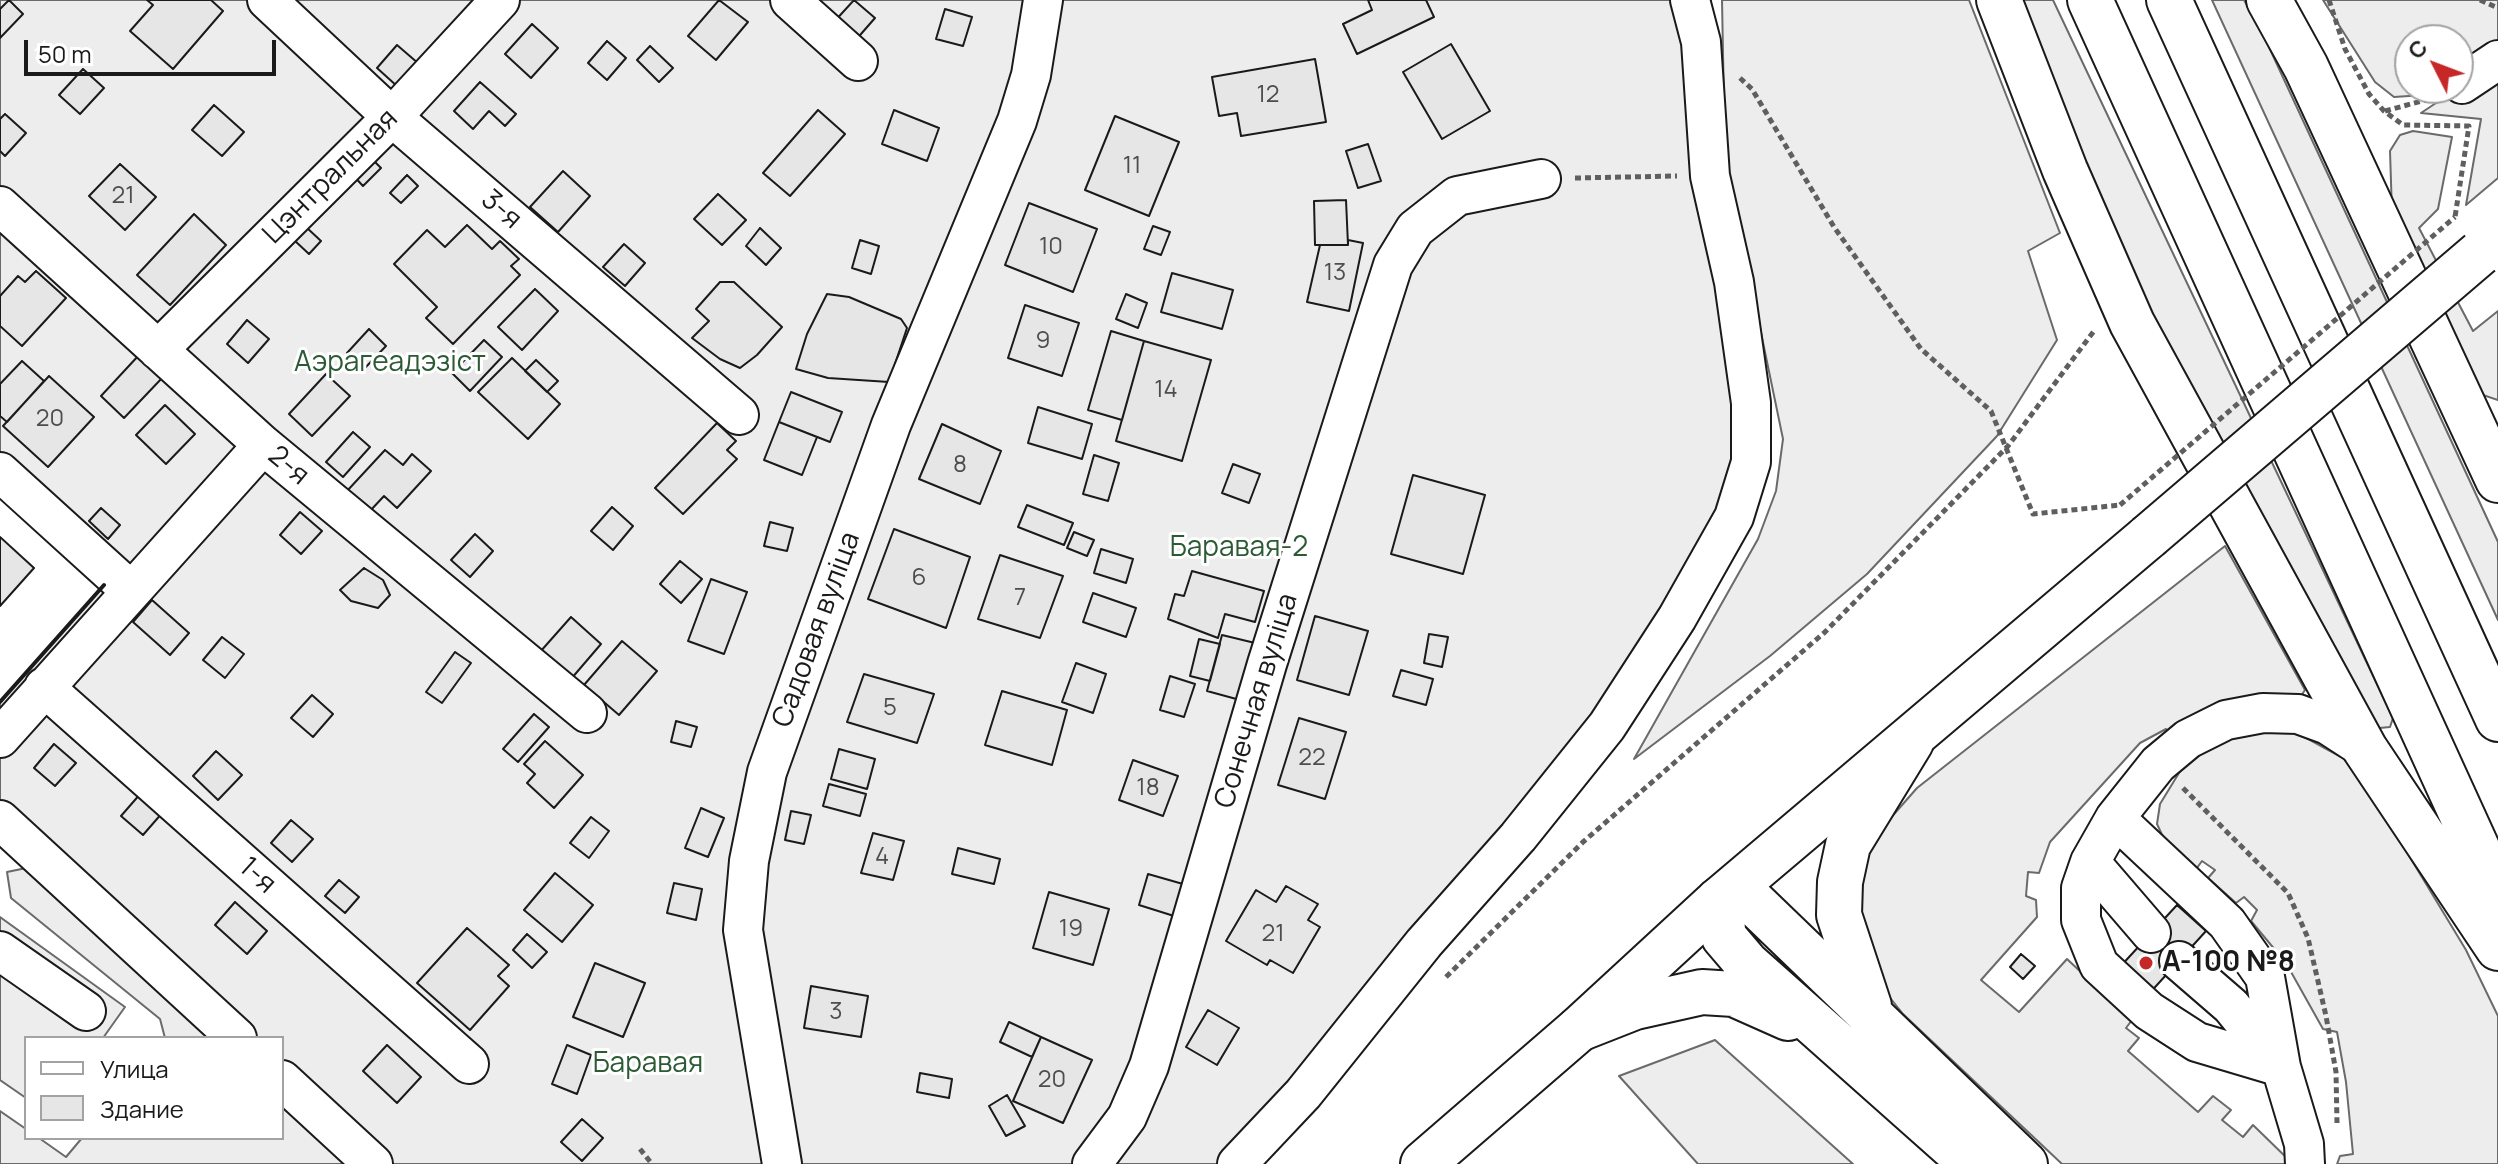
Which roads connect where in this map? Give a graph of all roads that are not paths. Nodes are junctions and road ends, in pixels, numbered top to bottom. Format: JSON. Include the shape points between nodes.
{"nodes":[{"id":1,"x":267,"y":0,"type":"edge"},
{"id":2,"x":500,"y":0,"type":"edge"},
{"id":3,"x":790,"y":0,"type":"edge"},
{"id":4,"x":1043,"y":0,"type":"edge"},
{"id":5,"x":1690,"y":0,"type":"edge"},
{"id":6,"x":1999,"y":0,"type":"edge"},
{"id":7,"x":2090,"y":0,"type":"edge"},
{"id":8,"x":2169,"y":0,"type":"edge"},
{"id":9,"x":2269,"y":0,"type":"edge"},
{"id":10,"x":2498,"y":60,"type":"edge"},
{"id":11,"x":858,"y":61,"type":"dead end"},
{"id":12,"x":2474,"y":75,"type":"edge"},
{"id":13,"x":392,"y":117,"type":"junction"},
{"id":14,"x":1541,"y":179,"type":"road end"},
{"id":15,"x":0,"y":206,"type":"edge"},
{"id":16,"x":2489,"y":245,"type":"edge"},
{"id":17,"x":158,"y":350,"type":"junction"},
{"id":18,"x":2482,"y":414,"type":"edge"},
{"id":19,"x":739,"y":415,"type":"dead end"},
{"id":20,"x":263,"y":445,"type":"junction"},
{"id":21,"x":0,"y":472,"type":"edge"},
{"id":22,"x":2498,"y":480,"type":"edge"},
{"id":23,"x":130,"y":590,"type":"junction"},
{"id":24,"x":44,"y":687,"type":"junction"},
{"id":25,"x":587,"y":713,"type":"dead end"},
{"id":26,"x":2498,"y":719,"type":"edge"},
{"id":27,"x":0,"y":738,"type":"edge"},
{"id":28,"x":1911,"y":742,"type":"junction"},
{"id":29,"x":2365,"y":749,"type":"junction"},
{"id":30,"x":2115,"y":818,"type":"junction"},
{"id":31,"x":0,"y":820,"type":"edge"},
{"id":32,"x":2090,"y":862,"type":"junction"},
{"id":33,"x":2498,"y":894,"type":"edge"},
{"id":34,"x":1719,"y":900,"type":"junction"},
{"id":35,"x":2151,"y":933,"type":"dead end"},
{"id":36,"x":2498,"y":948,"type":"edge"},
{"id":37,"x":0,"y":951,"type":"edge"},
{"id":38,"x":2179,"y":961,"type":"dead end"},
{"id":39,"x":86,"y":1011,"type":"dead end"},
{"id":40,"x":1873,"y":1016,"type":"junction"},
{"id":41,"x":1579,"y":1029,"type":"junction"},
{"id":42,"x":235,"y":1036,"type":"edge"},
{"id":43,"x":1846,"y":1050,"type":"junction"},
{"id":44,"x":469,"y":1064,"type":"dead end"},
{"id":45,"x":2281,"y":1067,"type":"junction"},
{"id":46,"x":284,"y":1082,"type":"edge"},
{"id":47,"x":373,"y":1164,"type":"edge"},
{"id":48,"x":782,"y":1164,"type":"edge"},
{"id":49,"x":1092,"y":1164,"type":"edge"},
{"id":50,"x":1237,"y":1164,"type":"edge"},
{"id":51,"x":1423,"y":1164,"type":"edge"},
{"id":52,"x":1972,"y":1164,"type":"edge"},
{"id":53,"x":2025,"y":1164,"type":"edge"},
{"id":54,"x":2305,"y":1164,"type":"edge"}],
"edges":[{"from":1,"to":13,"type":"street","name":"3-я"},
{"from":2,"to":13,"type":"street","name":"Цэнтральная"},
{"from":3,"to":11,"type":"street"},
{"from":4,"to":48,"type":"street","name":"Садовая вуліца","via":[[1031,75],[1017,121],[891,425],[767,772],[749,861],[743,930]]},
{"from":5,"to":50,"type":"street","via":[[1701,42],[1710,176],[1734,282],[1751,403],[1751,462],[1734,517],[1607,726],[1303,1094]]},
{"from":6,"to":29,"type":"main road","via":[[2132,323]]},
{"from":7,"to":33,"type":"main road"},
{"from":8,"to":26,"type":"main road"},
{"from":9,"to":18,"type":"main road"},
{"from":10,"to":12,"type":"street"},
{"from":13,"to":17,"type":"street","name":"Цэнтральная"},
{"from":13,"to":19,"type":"street","name":"3-я"},
{"from":14,"to":49,"type":"street","name":"Сонечная вуліца","via":[[1457,196],[1415,229],[1393,265],[1267,664],[1149,1066],[1127,1117]]},
{"from":15,"to":17,"type":"street","name":"2-я"},
{"from":16,"to":28,"type":"main road","bridge":true},
{"from":17,"to":20,"type":"street","name":"2-я"},
{"from":18,"to":22,"type":"main road"},
{"from":20,"to":23,"type":"street"},
{"from":20,"to":25,"type":"street","name":"2-я"},
{"from":21,"to":23,"type":"street"},
{"from":23,"to":24,"type":"street"},
{"from":24,"to":27,"type":"street"},
{"from":24,"to":44,"type":"street","name":"1-я"},
{"from":28,"to":34,"type":"main road"},
{"from":28,"to":40,"type":"main road","via":[[1848,845],[1840,882],[1839,915]]},
{"from":29,"to":30,"type":"street","via":[[2328,725],[2298,714],[2226,720],[2188,739],[2158,764]]},
{"from":29,"to":36,"type":"main road"},
{"from":30,"to":32,"type":"street"},
{"from":30,"to":45,"type":"street","via":[[2227,923],[2265,977]]},
{"from":31,"to":42,"type":"street"},
{"from":32,"to":35,"type":"street"},
{"from":32,"to":45,"type":"street","via":[[2081,888],[2081,920],[2099,965],[2149,1011],[2197,1042]]},
{"from":34,"to":40,"type":"main road","via":[[1753,902]]},
{"from":34,"to":41,"type":"main road"},
{"from":34,"to":43,"type":"main road","via":[[1724,937],[1747,964]]},
{"from":37,"to":39,"type":"street"},
{"from":38,"to":45,"type":"street","via":[[2231,1006]]},
{"from":40,"to":53,"type":"main road"},
{"from":41,"to":43,"type":"main road","via":[[1663,1000],[1702,992],[1734,994]]},
{"from":41,"to":51,"type":"main road"},
{"from":43,"to":52,"type":"main road"},
{"from":45,"to":54,"type":"street"},
{"from":46,"to":47,"type":"street"}]}
